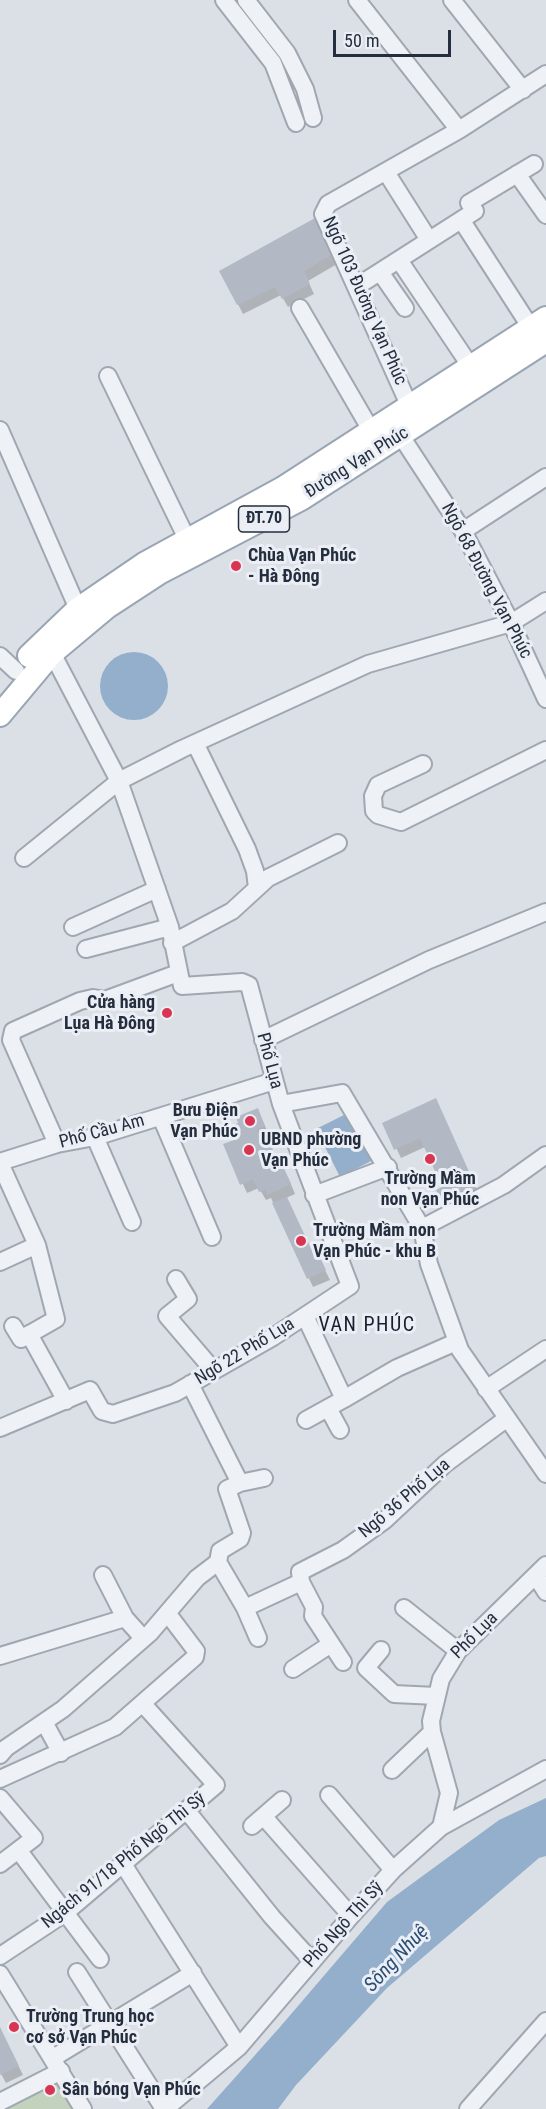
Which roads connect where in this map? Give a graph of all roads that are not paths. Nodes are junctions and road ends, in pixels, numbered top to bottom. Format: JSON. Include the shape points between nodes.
{"nodes":[{"id":1,"x":224,"y":0,"type":"edge"},
{"id":2,"x":246,"y":0,"type":"edge"},
{"id":3,"x":357,"y":0,"type":"edge"},
{"id":4,"x":452,"y":0,"type":"edge"},
{"id":5,"x":546,"y":74,"type":"edge"},
{"id":6,"x":523,"y":90,"type":"junction"},
{"id":7,"x":313,"y":118,"type":"dead end"},
{"id":8,"x":296,"y":123,"type":"dead end"},
{"id":9,"x":459,"y":130,"type":"junction"},
{"id":10,"x":534,"y":164,"type":"dead end"},
{"id":11,"x":386,"y":172,"type":"junction"},
{"id":12,"x":517,"y":174,"type":"junction"},
{"id":13,"x":546,"y":214,"type":"edge"},
{"id":14,"x":462,"y":220,"type":"junction"},
{"id":15,"x":429,"y":240,"type":"junction"},
{"id":16,"x":399,"y":260,"type":"junction"},
{"id":17,"x":380,"y":272,"type":"junction"},
{"id":18,"x":356,"y":287,"type":"junction"},
{"id":19,"x":300,"y":308,"type":"dead end"},
{"id":20,"x":405,"y":308,"type":"dead end"},
{"id":21,"x":541,"y":333,"type":"edge"},
{"id":22,"x":471,"y":367,"type":"junction"},
{"id":23,"x":108,"y":376,"type":"dead end"},
{"id":24,"x":409,"y":405,"type":"junction"},
{"id":25,"x":0,"y":430,"type":"edge"},
{"id":26,"x":372,"y":432,"type":"junction"},
{"id":27,"x":401,"y":436,"type":"junction"},
{"id":28,"x":546,"y":477,"type":"edge"},
{"id":29,"x":463,"y":531,"type":"junction"},
{"id":30,"x":191,"y":548,"type":"junction"},
{"id":31,"x":546,"y":601,"type":"edge"},
{"id":32,"x":78,"y":609,"type":"junction"},
{"id":33,"x":511,"y":623,"type":"junction"},
{"id":34,"x":52,"y":653,"type":"junction"},
{"id":35,"x":8,"y":663,"type":"edge"},
{"id":36,"x":0,"y":690,"type":"edge"},
{"id":37,"x":546,"y":699,"type":"edge"},
{"id":38,"x":0,"y":715,"type":"edge"},
{"id":39,"x":195,"y":743,"type":"junction"},
{"id":40,"x":546,"y":750,"type":"edge"},
{"id":41,"x":423,"y":764,"type":"dead end"},
{"id":42,"x":119,"y":782,"type":"junction"},
{"id":43,"x":338,"y":843,"type":"dead end"},
{"id":44,"x":24,"y":858,"type":"dead end"},
{"id":45,"x":258,"y":888,"type":"junction"},
{"id":46,"x":157,"y":889,"type":"junction"},
{"id":47,"x":546,"y":912,"type":"edge"},
{"id":48,"x":73,"y":927,"type":"dead end"},
{"id":49,"x":171,"y":935,"type":"junction"},
{"id":50,"x":86,"y":949,"type":"dead end"},
{"id":51,"x":178,"y":973,"type":"junction"},
{"id":52,"x":263,"y":1040,"type":"junction"},
{"id":53,"x":274,"y":1081,"type":"junction"},
{"id":54,"x":281,"y":1104,"type":"junction"},
{"id":55,"x":160,"y":1117,"type":"junction"},
{"id":56,"x":95,"y":1137,"type":"junction"},
{"id":57,"x":57,"y":1144,"type":"junction"},
{"id":58,"x":546,"y":1155,"type":"edge"},
{"id":59,"x":0,"y":1162,"type":"edge"},
{"id":60,"x":388,"y":1167,"type":"junction"},
{"id":61,"x":314,"y":1195,"type":"junction"},
{"id":62,"x":132,"y":1222,"type":"dead end"},
{"id":63,"x":422,"y":1228,"type":"junction"},
{"id":64,"x":212,"y":1237,"type":"dead end"},
{"id":65,"x":37,"y":1245,"type":"junction"},
{"id":66,"x":0,"y":1262,"type":"edge"},
{"id":67,"x":176,"y":1279,"type":"dead end"},
{"id":68,"x":305,"y":1316,"type":"junction"},
{"id":69,"x":13,"y":1326,"type":"dead end"},
{"id":70,"x":29,"y":1334,"type":"junction"},
{"id":71,"x":456,"y":1342,"type":"junction"},
{"id":72,"x":546,"y":1349,"type":"edge"},
{"id":73,"x":214,"y":1371,"type":"junction"},
{"id":74,"x":190,"y":1384,"type":"junction"},
{"id":75,"x":486,"y":1389,"type":"junction"},
{"id":76,"x":344,"y":1399,"type":"junction"},
{"id":77,"x":66,"y":1401,"type":"junction"},
{"id":78,"x":328,"y":1408,"type":"junction"},
{"id":79,"x":506,"y":1419,"type":"junction"},
{"id":80,"x":306,"y":1420,"type":"dead end"},
{"id":81,"x":0,"y":1428,"type":"edge"},
{"id":82,"x":340,"y":1430,"type":"dead end"},
{"id":83,"x":546,"y":1474,"type":"edge"},
{"id":84,"x":264,"y":1478,"type":"dead end"},
{"id":85,"x":240,"y":1483,"type":"junction"},
{"id":86,"x":218,"y":1563,"type":"junction"},
{"id":87,"x":541,"y":1571,"type":"edge"},
{"id":88,"x":103,"y":1575,"type":"dead end"},
{"id":89,"x":301,"y":1582,"type":"junction"},
{"id":90,"x":546,"y":1592,"type":"edge"},
{"id":91,"x":245,"y":1608,"type":"junction"},
{"id":92,"x":404,"y":1608,"type":"dead end"},
{"id":93,"x":168,"y":1614,"type":"junction"},
{"id":94,"x":125,"y":1618,"type":"junction"},
{"id":95,"x":143,"y":1638,"type":"junction"},
{"id":96,"x":258,"y":1638,"type":"dead end"},
{"id":97,"x":332,"y":1644,"type":"junction"},
{"id":98,"x":381,"y":1650,"type":"dead end"},
{"id":99,"x":458,"y":1651,"type":"junction"},
{"id":100,"x":0,"y":1656,"type":"edge"},
{"id":101,"x":343,"y":1662,"type":"dead end"},
{"id":102,"x":293,"y":1669,"type":"dead end"},
{"id":103,"x":436,"y":1696,"type":"junction"},
{"id":104,"x":143,"y":1704,"type":"junction"},
{"id":105,"x":44,"y":1722,"type":"junction"},
{"id":106,"x":432,"y":1732,"type":"junction"},
{"id":107,"x":62,"y":1754,"type":"junction"},
{"id":108,"x":0,"y":1755,"type":"edge"},
{"id":109,"x":546,"y":1769,"type":"edge"},
{"id":110,"x":393,"y":1770,"type":"dead end"},
{"id":111,"x":0,"y":1779,"type":"edge"},
{"id":112,"x":329,"y":1795,"type":"dead end"},
{"id":113,"x":0,"y":1798,"type":"edge"},
{"id":114,"x":282,"y":1800,"type":"dead end"},
{"id":115,"x":187,"y":1811,"type":"junction"},
{"id":116,"x":441,"y":1827,"type":"junction"},
{"id":117,"x":19,"y":1851,"type":"junction"},
{"id":118,"x":0,"y":1864,"type":"edge"},
{"id":119,"x":123,"y":1864,"type":"junction"},
{"id":120,"x":393,"y":1870,"type":"junction"},
{"id":121,"x":65,"y":1913,"type":"junction"},
{"id":122,"x":351,"y":1916,"type":"junction"},
{"id":123,"x":0,"y":1956,"type":"edge"},
{"id":124,"x":100,"y":1959,"type":"dead end"},
{"id":125,"x":311,"y":1960,"type":"junction"},
{"id":126,"x":77,"y":1972,"type":"dead end"},
{"id":127,"x":193,"y":1973,"type":"junction"},
{"id":128,"x":0,"y":1974,"type":"edge"},
{"id":129,"x":545,"y":2023,"type":"edge"},
{"id":130,"x":110,"y":2024,"type":"junction"},
{"id":131,"x":239,"y":2047,"type":"junction"},
{"id":132,"x":57,"y":2065,"type":"junction"},
{"id":133,"x":0,"y":2102,"type":"edge"},
{"id":134,"x":83,"y":2109,"type":"edge"},
{"id":135,"x":164,"y":2109,"type":"edge"},
{"id":136,"x":468,"y":2109,"type":"edge"}],
"edges":[{"from":1,"to":8,"type":"street","via":[[273,63]]},
{"from":2,"to":7,"type":"street","via":[[287,53],[305,89]]},
{"from":3,"to":9,"type":"street"},
{"from":4,"to":6,"type":"street"},
{"from":5,"to":6,"type":"street","name":"Ngõ 103 Đường Vạn Phúc"},
{"from":6,"to":9,"type":"street","name":"Ngõ 103 Đường Vạn Phúc"},
{"from":9,"to":11,"type":"street","name":"Ngõ 103 Đường Vạn Phúc"},
{"from":10,"to":12,"type":"street"},
{"from":11,"to":15,"type":"street"},
{"from":11,"to":18,"type":"street","name":"Ngõ 103 Đường Vạn Phúc","via":[[328,204],[323,214]]},
{"from":12,"to":13,"type":"street"},
{"from":12,"to":14,"type":"street","via":[[470,203],[475,212]]},
{"from":14,"to":15,"type":"street"},
{"from":14,"to":21,"type":"street"},
{"from":15,"to":16,"type":"street"},
{"from":16,"to":17,"type":"street"},
{"from":16,"to":22,"type":"street"},
{"from":17,"to":18,"type":"street"},
{"from":17,"to":20,"type":"street"},
{"from":18,"to":24,"type":"street","name":"Ngõ 103 Đường Vạn Phúc"},
{"from":19,"to":26,"type":"street"},
{"from":21,"to":22,"type":"main road","name":"Đường Vạn Phúc","number":"ĐT.70"},
{"from":21,"to":27,"type":"main road","name":"Đường Vạn Phúc","number":"ĐT.70"},
{"from":22,"to":24,"type":"main road","name":"Đường Vạn Phúc","number":"ĐT.70"},
{"from":23,"to":30,"type":"street"},
{"from":24,"to":26,"type":"main road","name":"Đường Vạn Phúc","number":"ĐT.70"},
{"from":25,"to":32,"type":"street"},
{"from":26,"to":30,"type":"main road","name":"Đường Vạn Phúc","number":"ĐT.70"},
{"from":27,"to":29,"type":"street","name":"Ngõ 68 Đường Vạn Phúc"},
{"from":27,"to":30,"type":"main road","name":"Đường Vạn Phúc","number":"ĐT.70","via":[[301,499]]},
{"from":28,"to":29,"type":"street"},
{"from":29,"to":33,"type":"street","name":"Ngõ 68 Đường Vạn Phúc"},
{"from":30,"to":32,"type":"main road","name":"Đường Vạn Phúc","number":"ĐT.70","via":[[144,564]]},
{"from":30,"to":34,"type":"main road","name":"Đường Vạn Phúc","number":"ĐT.70","via":[[107,607]]},
{"from":31,"to":33,"type":"street"},
{"from":32,"to":35,"type":"main road","name":"Đường Vạn Phúc","number":"ĐT.70","via":[[40,643]]},
{"from":33,"to":37,"type":"street","name":"Ngõ 68 Đường Vạn Phúc"},
{"from":33,"to":39,"type":"street","via":[[368,664]]},
{"from":34,"to":38,"type":"main road","name":"Đường Vạn Phúc","number":"ĐT.70"},
{"from":34,"to":42,"type":"street"},
{"from":35,"to":36,"type":"main road","name":"Đường Vạn Phúc","number":"ĐT.70"},
{"from":39,"to":42,"type":"street"},
{"from":39,"to":45,"type":"street","via":[[247,849]]},
{"from":40,"to":41,"type":"street","via":[[401,822],[378,815],[373,796],[378,785]]},
{"from":42,"to":44,"type":"street"},
{"from":42,"to":46,"type":"street"},
{"from":43,"to":45,"type":"street","via":[[268,878]]},
{"from":45,"to":49,"type":"street","via":[[232,911]]},
{"from":46,"to":48,"type":"street"},
{"from":46,"to":49,"type":"street"},
{"from":47,"to":52,"type":"street","via":[[429,960]]},
{"from":49,"to":50,"type":"street"},
{"from":49,"to":51,"type":"street"},
{"from":51,"to":52,"type":"street","name":"Phố Lụa","via":[[184,987],[248,983]]},
{"from":51,"to":57,"type":"street","via":[[105,1000],[80,1001],[13,1031],[11,1040]]},
{"from":52,"to":53,"type":"street","name":"Phố Lụa"},
{"from":53,"to":54,"type":"street","name":"Phố Lụa"},
{"from":53,"to":55,"type":"street","name":"Phố Cầu Am"},
{"from":54,"to":60,"type":"street","name":"Phố Lụa","via":[[342,1093]]},
{"from":54,"to":61,"type":"street","name":"Ngõ 22 Phố Lụa"},
{"from":55,"to":56,"type":"street","name":"Phố Cầu Am"},
{"from":55,"to":64,"type":"street"},
{"from":56,"to":57,"type":"street","name":"Phố Cầu Am"},
{"from":56,"to":62,"type":"street"},
{"from":57,"to":59,"type":"street","name":"Phố Cầu Am"},
{"from":58,"to":63,"type":"street","via":[[504,1185]]},
{"from":59,"to":65,"type":"street"},
{"from":60,"to":61,"type":"street"},
{"from":60,"to":63,"type":"street","name":"Phố Lụa"},
{"from":61,"to":68,"type":"street","name":"Ngõ 22 Phố Lụa","via":[[350,1286]]},
{"from":63,"to":71,"type":"street","name":"Phố Lụa","via":[[429,1264]]},
{"from":65,"to":66,"type":"street"},
{"from":65,"to":70,"type":"street","via":[[56,1319]]},
{"from":67,"to":73,"type":"street","via":[[188,1299],[167,1316]]},
{"from":68,"to":73,"type":"street","name":"Ngõ 22 Phố Lụa"},
{"from":68,"to":76,"type":"street"},
{"from":69,"to":70,"type":"street","via":[[21,1339]]},
{"from":70,"to":77,"type":"street"},
{"from":71,"to":75,"type":"street","name":"Phố Lụa"},
{"from":71,"to":76,"type":"street","via":[[397,1368]]},
{"from":72,"to":75,"type":"street"},
{"from":73,"to":74,"type":"street","name":"Ngõ 22 Phố Lụa"},
{"from":74,"to":77,"type":"street","name":"Ngõ 22 Phố Lụa","via":[[175,1393],[113,1413],[102,1411],[90,1390]]},
{"from":74,"to":85,"type":"street"},
{"from":75,"to":79,"type":"street","name":"Phố Lụa"},
{"from":76,"to":78,"type":"street"},
{"from":77,"to":81,"type":"street","name":"Ngõ 22 Phố Lụa"},
{"from":78,"to":80,"type":"street"},
{"from":78,"to":82,"type":"street"},
{"from":79,"to":83,"type":"street","name":"Phố Lụa"},
{"from":79,"to":89,"type":"street","name":"Ngõ 36 Phố Lụa","via":[[445,1464],[385,1520],[343,1550],[300,1572]]},
{"from":84,"to":85,"type":"street"},
{"from":85,"to":86,"type":"street","via":[[227,1489],[242,1533],[240,1539],[220,1551]]},
{"from":86,"to":91,"type":"street"},
{"from":86,"to":93,"type":"street","via":[[197,1578]]},
{"from":87,"to":90,"type":"street"},
{"from":87,"to":99,"type":"street","name":"Phố Lụa"},
{"from":88,"to":94,"type":"street"},
{"from":89,"to":91,"type":"street","name":"Ngõ 36 Phố Lụa"},
{"from":89,"to":97,"type":"street","via":[[314,1607],[313,1616]]},
{"from":91,"to":96,"type":"street"},
{"from":92,"to":99,"type":"street"},
{"from":93,"to":95,"type":"street"},
{"from":93,"to":104,"type":"street","via":[[197,1654]]},
{"from":94,"to":95,"type":"street"},
{"from":94,"to":100,"type":"street"},
{"from":95,"to":105,"type":"street"},
{"from":97,"to":101,"type":"street"},
{"from":97,"to":102,"type":"street"},
{"from":98,"to":103,"type":"street","via":[[366,1668],[394,1694]]},
{"from":99,"to":103,"type":"street","name":"Phố Lụa","via":[[444,1672]]},
{"from":103,"to":106,"type":"street","name":"Phố Lụa"},
{"from":104,"to":107,"type":"street","via":[[115,1727]]},
{"from":104,"to":115,"type":"street","name":"Ngách 91/18 Phố Ngô Thì Sỹ","via":[[216,1785]]},
{"from":105,"to":107,"type":"street"},
{"from":105,"to":108,"type":"street"},
{"from":106,"to":110,"type":"street"},
{"from":106,"to":116,"type":"street","name":"Phố Lụa","via":[[449,1793]]},
{"from":107,"to":111,"type":"street"},
{"from":109,"to":116,"type":"street","name":"Phố Ngô Thì Sỹ"},
{"from":112,"to":120,"type":"street"},
{"from":113,"to":117,"type":"street","via":[[34,1838]]},
{"from":114,"to":122,"type":"street","via":[[258,1821]]},
{"from":115,"to":119,"type":"street","name":"Ngách 91/18 Phố Ngô Thì Sỹ"},
{"from":115,"to":125,"type":"street"},
{"from":116,"to":120,"type":"street","name":"Phố Ngô Thì Sỹ"},
{"from":117,"to":118,"type":"street"},
{"from":117,"to":121,"type":"street"},
{"from":119,"to":121,"type":"street","name":"Ngách 91/18 Phố Ngô Thì Sỹ"},
{"from":119,"to":127,"type":"street"},
{"from":120,"to":122,"type":"street","name":"Phố Ngô Thì Sỹ"},
{"from":121,"to":123,"type":"street","name":"Ngách 91/18 Phố Ngô Thì Sỹ"},
{"from":121,"to":124,"type":"street"},
{"from":122,"to":125,"type":"street","name":"Phố Ngô Thì Sỹ"},
{"from":125,"to":131,"type":"street","name":"Phố Ngô Thì Sỹ"},
{"from":126,"to":130,"type":"street"},
{"from":127,"to":130,"type":"street"},
{"from":127,"to":131,"type":"street"},
{"from":128,"to":132,"type":"street"},
{"from":129,"to":136,"type":"street"},
{"from":130,"to":132,"type":"street"},
{"from":130,"to":135,"type":"street"},
{"from":131,"to":135,"type":"street","name":"Phố Ngô Thì Sỹ"},
{"from":132,"to":133,"type":"street"},
{"from":132,"to":134,"type":"street"}]}
